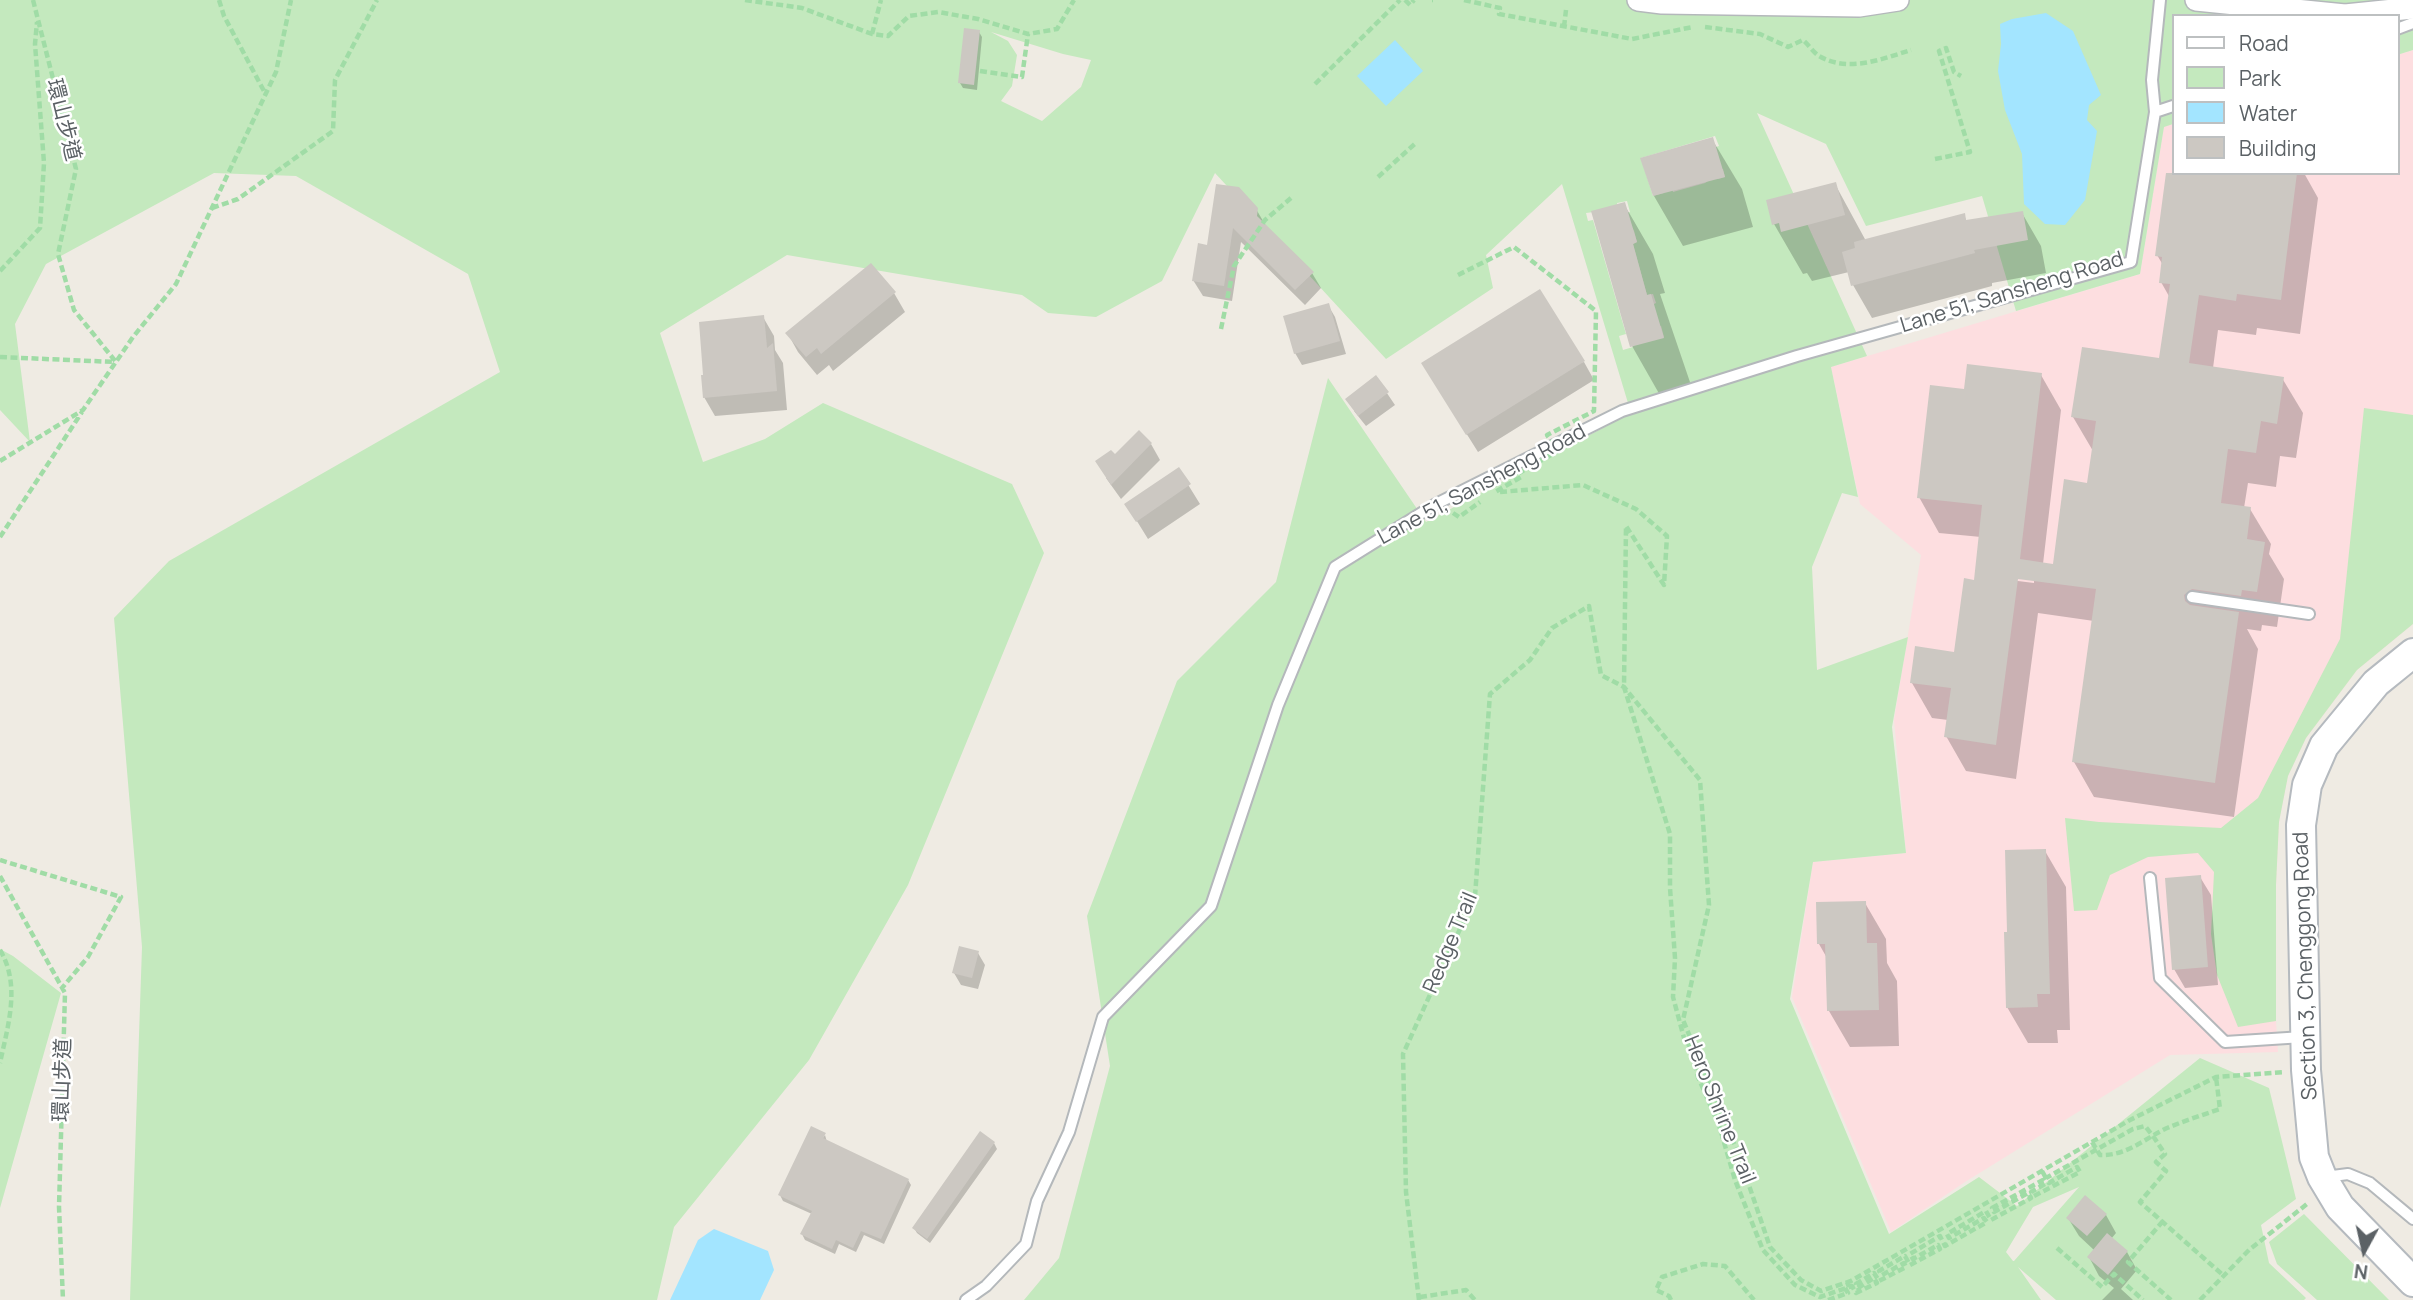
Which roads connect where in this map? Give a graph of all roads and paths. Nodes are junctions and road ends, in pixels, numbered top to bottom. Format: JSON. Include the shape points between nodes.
{"nodes":[{"id":1,"x":33,"y":0,"type":"edge"},
{"id":2,"x":219,"y":0,"type":"edge"},
{"id":3,"x":291,"y":0,"type":"edge"},
{"id":4,"x":377,"y":0,"type":"edge"},
{"id":5,"x":745,"y":0,"type":"edge"},
{"id":6,"x":881,"y":0,"type":"edge"},
{"id":7,"x":1073,"y":0,"type":"edge"},
{"id":8,"x":1403,"y":0,"type":"edge"},
{"id":9,"x":1414,"y":0,"type":"edge"},
{"id":10,"x":1464,"y":0,"type":"edge"},
{"id":11,"x":1639,"y":0,"type":"edge"},
{"id":12,"x":1898,"y":0,"type":"edge"},
{"id":13,"x":2160,"y":0,"type":"edge"},
{"id":14,"x":2196,"y":0,"type":"edge"},
{"id":15,"x":2413,"y":8,"type":"edge"},
{"id":16,"x":1566,"y":10,"type":"dead end"},
{"id":17,"x":2335,"y":14,"type":"edge"},
{"id":18,"x":2355,"y":14,"type":"edge"},
{"id":19,"x":37,"y":18,"type":"junction"},
{"id":20,"x":1564,"y":27,"type":"junction"},
{"id":21,"x":1646,"y":28,"type":"dead end"},
{"id":22,"x":872,"y":34,"type":"junction"},
{"id":23,"x":1028,"y":34,"type":"junction"},
{"id":24,"x":1646,"y":36,"type":"junction"},
{"id":25,"x":1911,"y":50,"type":"dead end"},
{"id":26,"x":980,"y":71,"type":"dead end"},
{"id":27,"x":1962,"y":76,"type":"dead end"},
{"id":28,"x":1315,"y":84,"type":"dead end"},
{"id":29,"x":265,"y":94,"type":"junction"},
{"id":30,"x":2172,"y":106,"type":"edge"},
{"id":31,"x":2155,"y":112,"type":"junction"},
{"id":32,"x":1416,"y":142,"type":"dead end"},
{"id":33,"x":1935,"y":159,"type":"dead end"},
{"id":34,"x":1378,"y":177,"type":"dead end"},
{"id":35,"x":1291,"y":198,"type":"dead end"},
{"id":36,"x":211,"y":209,"type":"junction"},
{"id":37,"x":0,"y":271,"type":"edge"},
{"id":38,"x":1458,"y":275,"type":"dead end"},
{"id":39,"x":1222,"y":329,"type":"dead end"},
{"id":40,"x":0,"y":357,"type":"edge"},
{"id":41,"x":116,"y":362,"type":"junction"},
{"id":42,"x":83,"y":410,"type":"junction"},
{"id":43,"x":0,"y":461,"type":"edge"},
{"id":44,"x":0,"y":537,"type":"edge"},
{"id":45,"x":2192,"y":597,"type":"dead end"},
{"id":46,"x":2309,"y":614,"type":"dead end"},
{"id":47,"x":1571,"y":618,"type":"joint"},
{"id":48,"x":2413,"y":653,"type":"edge"},
{"id":49,"x":1624,"y":687,"type":"junction"},
{"id":50,"x":0,"y":860,"type":"edge"},
{"id":51,"x":0,"y":876,"type":"edge"},
{"id":52,"x":2150,"y":878,"type":"dead end"},
{"id":53,"x":0,"y":950,"type":"edge"},
{"id":54,"x":62,"y":988,"type":"junction"},
{"id":55,"x":2306,"y":1037,"type":"junction"},
{"id":56,"x":0,"y":1063,"type":"edge"},
{"id":57,"x":2306,"y":1070,"type":"junction"},
{"id":58,"x":2216,"y":1077,"type":"junction"},
{"id":59,"x":2152,"y":1136,"type":"junction"},
{"id":60,"x":2092,"y":1142,"type":"junction"},
{"id":61,"x":2042,"y":1171,"type":"junction"},
{"id":62,"x":2322,"y":1177,"type":"junction"},
{"id":63,"x":2046,"y":1178,"type":"junction"},
{"id":64,"x":2308,"y":1204,"type":"dead end"},
{"id":65,"x":2413,"y":1219,"type":"edge"},
{"id":66,"x":2163,"y":1221,"type":"junction"},
{"id":67,"x":1943,"y":1228,"type":"junction"},
{"id":68,"x":1947,"y":1234,"type":"junction"},
{"id":69,"x":2057,"y":1248,"type":"dead end"},
{"id":70,"x":1878,"y":1269,"type":"junction"},
{"id":71,"x":2224,"y":1276,"type":"junction"},
{"id":72,"x":1801,"y":1280,"type":"junction"},
{"id":73,"x":2413,"y":1282,"type":"edge"},
{"id":74,"x":1795,"y":1284,"type":"junction"},
{"id":75,"x":1847,"y":1286,"type":"junction"},
{"id":76,"x":1420,"y":1299,"type":"edge"},
{"id":77,"x":63,"y":1300,"type":"edge"},
{"id":78,"x":966,"y":1300,"type":"edge"},
{"id":79,"x":1475,"y":1300,"type":"edge"},
{"id":80,"x":1671,"y":1300,"type":"edge"},
{"id":81,"x":1754,"y":1300,"type":"edge"},
{"id":82,"x":1828,"y":1300,"type":"edge"},
{"id":83,"x":2143,"y":1300,"type":"edge"},
{"id":84,"x":2171,"y":1300,"type":"edge"},
{"id":85,"x":2200,"y":1300,"type":"edge"}],
"edges":[{"from":1,"to":19,"type":"path","name":"環山步道"},
{"from":2,"to":29,"type":"path"},
{"from":3,"to":29,"type":"path","via":[[276,72]]},
{"from":4,"to":36,"type":"path","via":[[335,79],[333,131],[237,199]]},
{"from":5,"to":22,"type":"path","via":[[802,8]]},
{"from":6,"to":22,"type":"path"},
{"from":7,"to":23,"type":"path","via":[[1057,29]]},
{"from":8,"to":9,"type":"path","via":[[1410,5]]},
{"from":8,"to":28,"type":"path"},
{"from":10,"to":20,"type":"path","via":[[1500,8],[1499,14]]},
{"from":11,"to":12,"type":"street","via":[[1859,6]]},
{"from":13,"to":31,"type":"lane","name":"Lane 51, Sansheng Road","via":[[2152,80]]},
{"from":14,"to":17,"type":"street"},
{"from":15,"to":18,"type":"street"},
{"from":16,"to":20,"type":"path"},
{"from":19,"to":37,"type":"path","via":[[44,163],[40,228]]},
{"from":19,"to":41,"type":"path","name":"環山步道","via":[[76,169],[58,254],[74,310]]},
{"from":20,"to":24,"type":"path","via":[[1632,39]]},
{"from":21,"to":24,"type":"path"},
{"from":22,"to":23,"type":"path","via":[[888,36],[909,16],[938,12]]},
{"from":23,"to":26,"type":"path","via":[[1022,77]]},
{"from":24,"to":25,"type":"path","via":[[1696,26],[1760,34],[1788,47],[1803,40],[1818,56],[1844,63],[1869,64]]},
{"from":27,"to":33,"type":"path","via":[[1954,72],[1946,48],[1939,51],[1970,152]]},
{"from":29,"to":36,"type":"path"},
{"from":30,"to":31,"type":"lane"},
{"from":31,"to":78,"type":"lane","name":"Lane 51, Sansheng Road","via":[[2131,262],[1797,356],[1622,411],[1436,504],[1335,567],[1278,705],[1211,906],[1103,1017],[1069,1132],[1037,1201],[1026,1244]]},
{"from":32,"to":34,"type":"path"},
{"from":35,"to":39,"type":"path","via":[[1265,220],[1234,266]]},
{"from":36,"to":41,"type":"path","via":[[176,284]]},
{"from":38,"to":49,"type":"path","bridge":true,"via":[[1514,247],[1596,311],[1594,411],[1547,435],[1558,451],[1495,492],[1583,485],[1636,509],[1667,536],[1664,585],[1626,527]]},
{"from":40,"to":41,"type":"path"},
{"from":41,"to":42,"type":"path"},
{"from":42,"to":43,"type":"path"},
{"from":42,"to":44,"type":"path"},
{"from":45,"to":46,"type":"lane"},
{"from":47,"to":49,"type":"path","name":"Hero Shrine Trail","via":[[1589,606],[1601,675]]},
{"from":47,"to":76,"type":"path","name":"Redge Trail","via":[[1552,628],[1530,660],[1490,694],[1475,895],[1403,1054],[1406,1192]]},
{"from":48,"to":55,"type":"street","name":"Section 3, Chenggong Road","via":[[2376,683],[2324,746],[2307,785],[2301,825]]},
{"from":49,"to":72,"type":"path","name":"Hero Shrine Trail","via":[[1700,780],[1709,905],[1683,1020],[1738,1153],[1770,1247]]},
{"from":49,"to":74,"type":"path","via":[[1670,834],[1673,997],[1684,1038],[1692,1048],[1698,1077],[1763,1250]]},
{"from":50,"to":54,"type":"path","via":[[121,897],[88,957]]},
{"from":51,"to":54,"type":"path","name":"環山步道"},
{"from":52,"to":55,"type":"lane","via":[[2160,978],[2225,1042]]},
{"from":53,"to":56,"type":"path","via":[[9,965],[12,1006]]},
{"from":54,"to":77,"type":"path","name":"環山步道","via":[[59,1207]]},
{"from":55,"to":57,"type":"street","name":"Section 3, Chenggong Road"},
{"from":57,"to":58,"type":"path"},
{"from":57,"to":62,"type":"street","name":"Section 3, Chenggong Road","via":[[2314,1157]]},
{"from":58,"to":59,"type":"path","via":[[2220,1109]]},
{"from":58,"to":60,"type":"path"},
{"from":59,"to":60,"type":"path","via":[[2115,1155],[2100,1154]]},
{"from":59,"to":63,"type":"path","bridge":true,"via":[[2145,1126],[2133,1129]]},
{"from":59,"to":66,"type":"path","via":[[2165,1154],[2156,1162],[2166,1171],[2140,1202]]},
{"from":60,"to":61,"type":"path"},
{"from":61,"to":63,"type":"path","bridge":true},
{"from":61,"to":67,"type":"path"},
{"from":62,"to":65,"type":"lane","via":[[2348,1174],[2370,1183]]},
{"from":62,"to":73,"type":"street","name":"Section 3, Chenggong Road","via":[[2340,1207]]},
{"from":63,"to":68,"type":"path","bridge":true,"via":[[2049,1183],[2077,1167],[2080,1172],[2034,1196],[2031,1192],[2045,1184],[2043,1180],[1992,1208],[1994,1212],[2028,1193],[2031,1198],[1991,1220],[1986,1211]]},
{"from":64,"to":71,"type":"path"},
{"from":66,"to":71,"type":"path"},
{"from":66,"to":84,"type":"path","via":[[2128,1262]]},
{"from":67,"to":68,"type":"path","bridge":true},
{"from":67,"to":70,"type":"path"},
{"from":68,"to":70,"type":"path","bridge":true,"via":[[1949,1238],[1984,1218],[1987,1222],[1945,1246],[1940,1236],[1910,1254],[1913,1259],[1938,1245],[1940,1249],[1910,1265],[1905,1256]]},
{"from":69,"to":83,"type":"path","via":[[2102,1287],[2114,1274]]},
{"from":70,"to":75,"type":"path"},
{"from":70,"to":75,"type":"path","bridge":true,"via":[[1882,1275],[1903,1263],[1906,1267],[1879,1281],[1874,1273],[1856,1284],[1858,1288],[1874,1278],[1877,1283],[1856,1293]]},
{"from":71,"to":85,"type":"path"},
{"from":72,"to":74,"type":"path"},
{"from":72,"to":75,"type":"path","via":[[1821,1291]]},
{"from":74,"to":75,"type":"path","via":[[1821,1297]]},
{"from":75,"to":82,"type":"path","via":[[1848,1293]]},
{"from":76,"to":79,"type":"path","via":[[1466,1290]]},
{"from":80,"to":81,"type":"path","via":[[1656,1290],[1662,1277],[1703,1264],[1725,1266]]}]}
